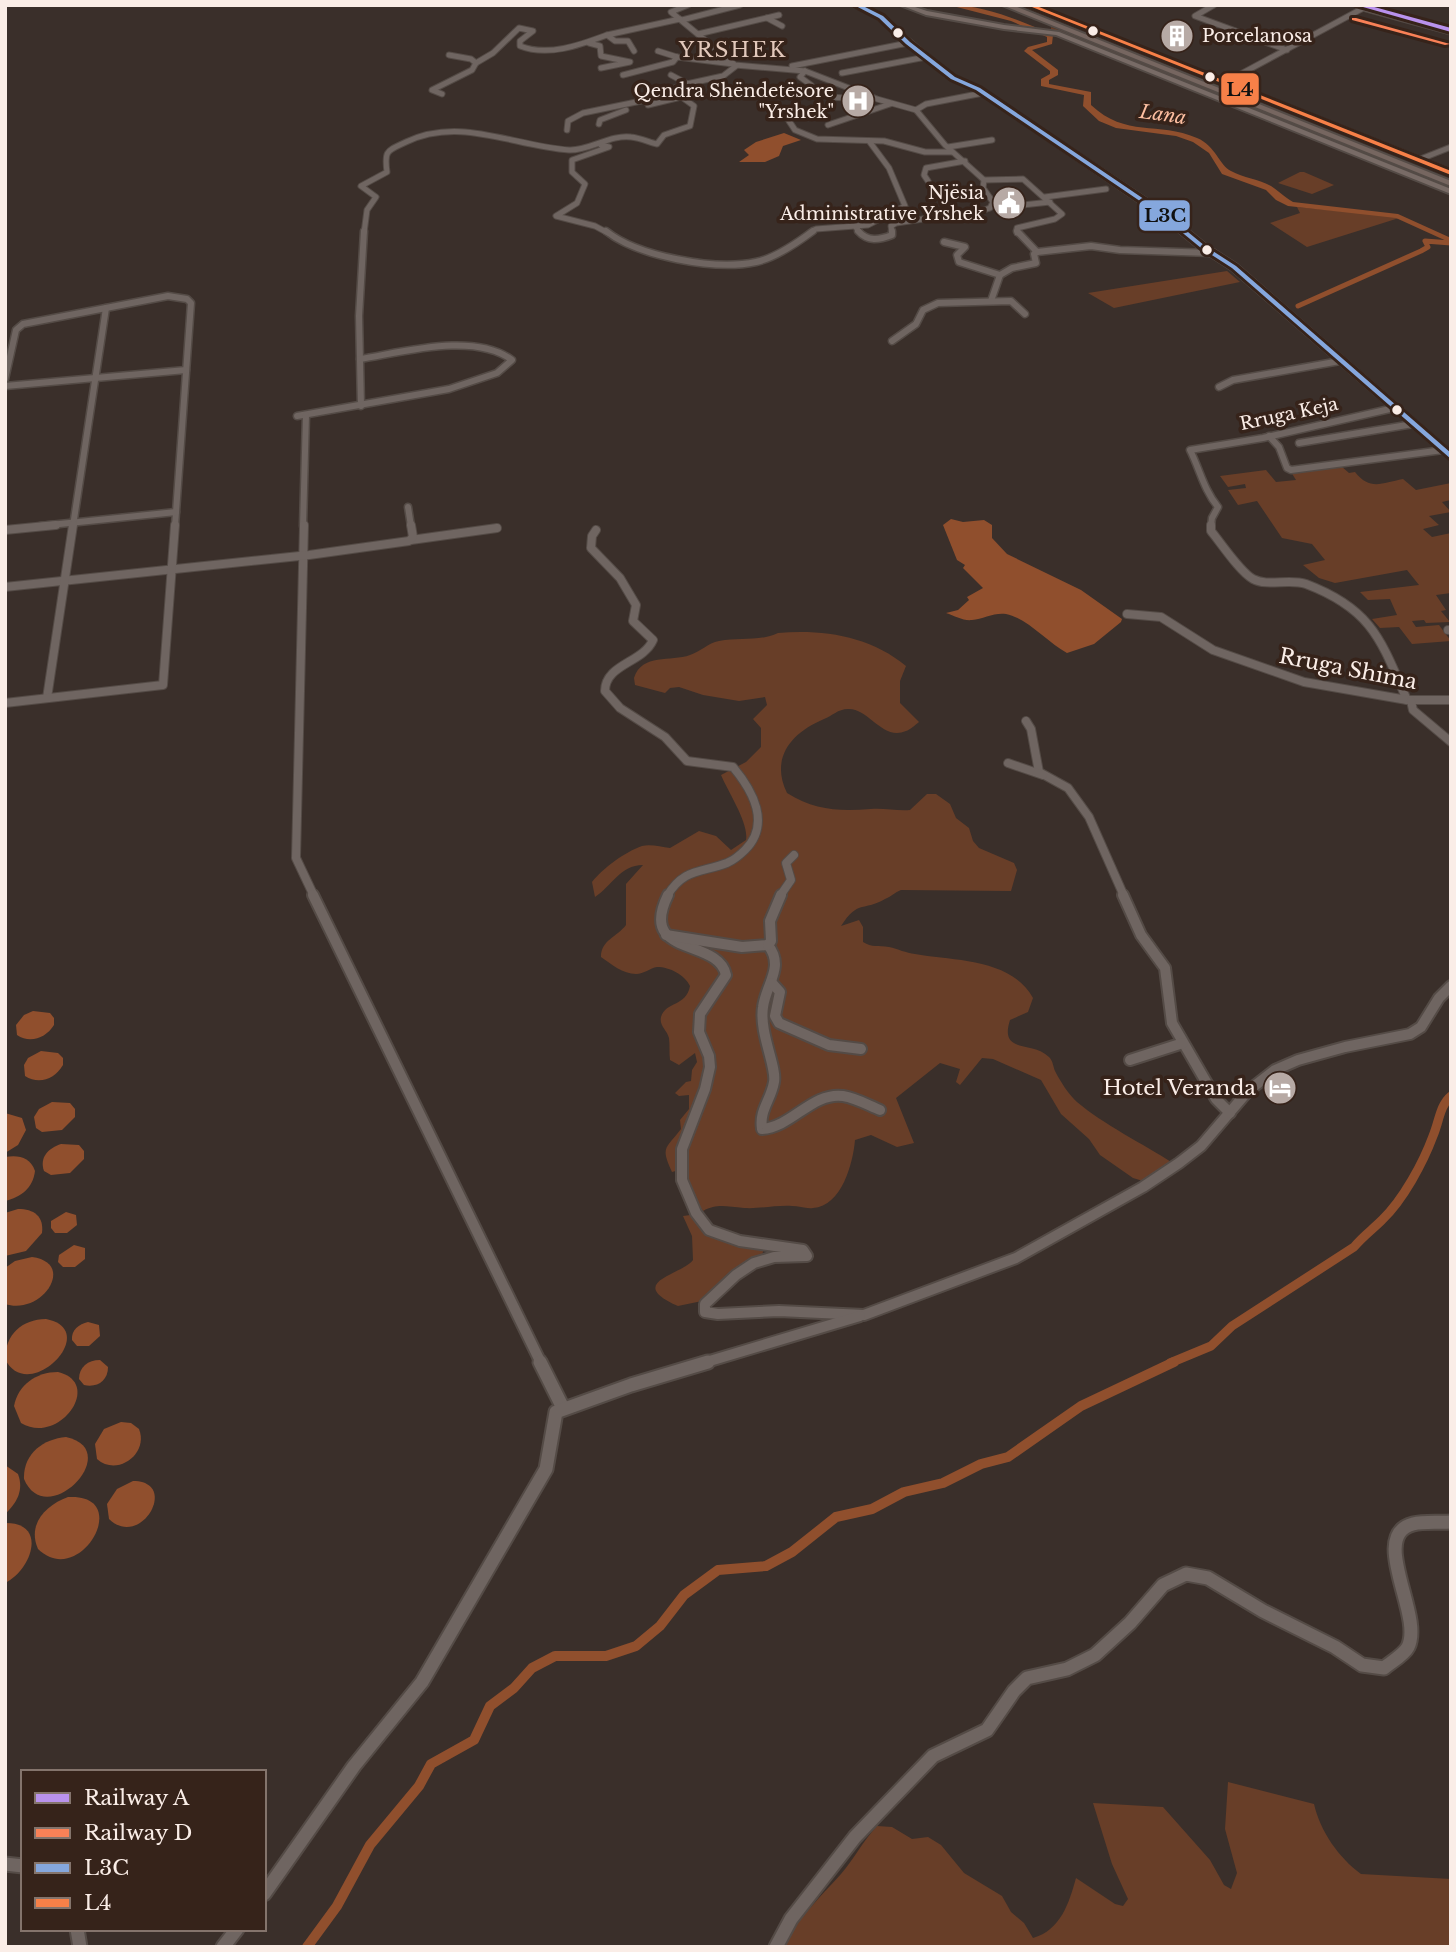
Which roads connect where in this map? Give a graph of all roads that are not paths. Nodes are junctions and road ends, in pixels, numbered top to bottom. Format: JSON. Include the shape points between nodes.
{"nodes":[{"id":1,"x":685,"y":5,"type":"edge"},
{"id":2,"x":740,"y":5,"type":"edge"},
{"id":3,"x":855,"y":5,"type":"edge"},
{"id":4,"x":903,"y":5,"type":"edge"},
{"id":5,"x":1005,"y":5,"type":"edge"},
{"id":6,"x":1011,"y":5,"type":"edge"},
{"id":7,"x":1019,"y":5,"type":"edge"},
{"id":8,"x":1027,"y":5,"type":"edge"},
{"id":9,"x":1214,"y":5,"type":"edge"},
{"id":10,"x":1366,"y":6,"type":"edge"},
{"id":11,"x":881,"y":12,"type":"joint"},
{"id":12,"x":779,"y":15,"type":"dead end"},
{"id":13,"x":767,"y":18,"type":"junction"},
{"id":14,"x":681,"y":20,"type":"junction"},
{"id":15,"x":665,"y":21,"type":"junction"},
{"id":16,"x":1073,"y":24,"type":"junction"},
{"id":17,"x":782,"y":26,"type":"dead end"},
{"id":18,"x":668,"y":30,"type":"dead end"},
{"id":19,"x":1451,"y":30,"type":"edge"},
{"id":20,"x":1050,"y":31,"type":"joint"},
{"id":21,"x":698,"y":34,"type":"junction"},
{"id":22,"x":607,"y":35,"type":"junction"},
{"id":23,"x":587,"y":43,"type":"junction"},
{"id":24,"x":908,"y":43,"type":"junction"},
{"id":25,"x":1287,"y":50,"type":"junction"},
{"id":26,"x":634,"y":51,"type":"dead end"},
{"id":27,"x":658,"y":51,"type":"dead end"},
{"id":28,"x":449,"y":55,"type":"dead end"},
{"id":29,"x":677,"y":57,"type":"junction"},
{"id":30,"x":926,"y":57,"type":"junction"},
{"id":31,"x":1145,"y":58,"type":"junction"},
{"id":32,"x":477,"y":63,"type":"junction"},
{"id":33,"x":735,"y":65,"type":"junction"},
{"id":34,"x":601,"y":68,"type":"dead end"},
{"id":35,"x":787,"y":68,"type":"junction"},
{"id":36,"x":805,"y":71,"type":"junction"},
{"id":37,"x":842,"y":73,"type":"dead end"},
{"id":38,"x":623,"y":75,"type":"dead end"},
{"id":39,"x":671,"y":75,"type":"dead end"},
{"id":40,"x":1224,"y":83,"type":"junction"},
{"id":41,"x":688,"y":84,"type":"junction"},
{"id":42,"x":811,"y":85,"type":"dead end"},
{"id":43,"x":672,"y":90,"type":"junction"},
{"id":44,"x":853,"y":91,"type":"junction"},
{"id":45,"x":828,"y":92,"type":"dead end"},
{"id":46,"x":983,"y":93,"type":"junction"},
{"id":47,"x":442,"y":94,"type":"dead end"},
{"id":48,"x":681,"y":97,"type":"junction"},
{"id":49,"x":891,"y":104,"type":"junction"},
{"id":50,"x":916,"y":110,"type":"junction"},
{"id":51,"x":789,"y":121,"type":"dead end"},
{"id":52,"x":599,"y":124,"type":"dead end"},
{"id":53,"x":828,"y":125,"type":"dead end"},
{"id":54,"x":567,"y":130,"type":"dead end"},
{"id":55,"x":992,"y":140,"type":"dead end"},
{"id":56,"x":869,"y":141,"type":"junction"},
{"id":57,"x":594,"y":144,"type":"junction"},
{"id":58,"x":1451,"y":147,"type":"edge"},
{"id":59,"x":950,"y":150,"type":"junction"},
{"id":60,"x":1418,"y":160,"type":"junction"},
{"id":61,"x":965,"y":161,"type":"junction"},
{"id":62,"x":1451,"y":173,"type":"edge"},
{"id":63,"x":984,"y":180,"type":"junction"},
{"id":64,"x":928,"y":181,"type":"dead end"},
{"id":65,"x":1451,"y":182,"type":"edge"},
{"id":66,"x":1106,"y":188,"type":"dead end"},
{"id":67,"x":1451,"y":192,"type":"edge"},
{"id":68,"x":1048,"y":200,"type":"junction"},
{"id":69,"x":993,"y":202,"type":"junction"},
{"id":70,"x":855,"y":226,"type":"junction"},
{"id":71,"x":944,"y":242,"type":"dead end"},
{"id":72,"x":1037,"y":252,"type":"junction"},
{"id":73,"x":1214,"y":255,"type":"junction"},
{"id":74,"x":1000,"y":275,"type":"junction"},
{"id":75,"x":991,"y":301,"type":"junction"},
{"id":76,"x":106,"y":308,"type":"junction"},
{"id":77,"x":1025,"y":314,"type":"dead end"},
{"id":78,"x":892,"y":341,"type":"dead end"},
{"id":79,"x":360,"y":359,"type":"junction"},
{"id":80,"x":1340,"y":361,"type":"junction"},
{"id":81,"x":186,"y":370,"type":"junction"},
{"id":82,"x":96,"y":378,"type":"junction"},
{"id":83,"x":5,"y":379,"type":"edge"},
{"id":84,"x":5,"y":386,"type":"edge"},
{"id":85,"x":1219,"y":387,"type":"dead end"},
{"id":86,"x":361,"y":406,"type":"junction"},
{"id":87,"x":1394,"y":408,"type":"junction"},
{"id":88,"x":1413,"y":424,"type":"junction"},
{"id":89,"x":1269,"y":436,"type":"junction"},
{"id":90,"x":1299,"y":443,"type":"dead end"},
{"id":91,"x":1447,"y":454,"type":"edge"},
{"id":92,"x":408,"y":508,"type":"dead end"},
{"id":93,"x":176,"y":512,"type":"junction"},
{"id":94,"x":74,"y":523,"type":"junction"},
{"id":95,"x":497,"y":528,"type":"dead end"},
{"id":96,"x":5,"y":530,"type":"edge"},
{"id":97,"x":596,"y":530,"type":"dead end"},
{"id":98,"x":411,"y":540,"type":"junction"},
{"id":99,"x":303,"y":555,"type":"junction"},
{"id":100,"x":172,"y":569,"type":"junction"},
{"id":101,"x":65,"y":580,"type":"junction"},
{"id":102,"x":5,"y":587,"type":"edge"},
{"id":103,"x":1127,"y":614,"type":"dead end"},
{"id":104,"x":47,"y":698,"type":"junction"},
{"id":105,"x":1451,"y":699,"type":"edge"},
{"id":106,"x":1409,"y":701,"type":"junction"},
{"id":107,"x":5,"y":703,"type":"edge"},
{"id":108,"x":1026,"y":721,"type":"dead end"},
{"id":109,"x":1451,"y":742,"type":"edge"},
{"id":110,"x":1009,"y":763,"type":"dead end"},
{"id":111,"x":1043,"y":776,"type":"junction"},
{"id":112,"x":794,"y":855,"type":"dead end"},
{"id":113,"x":666,"y":935,"type":"junction"},
{"id":114,"x":768,"y":945,"type":"junction"},
{"id":115,"x":772,"y":983,"type":"junction"},
{"id":116,"x":1451,"y":986,"type":"edge"},
{"id":117,"x":1183,"y":1043,"type":"junction"},
{"id":118,"x":861,"y":1049,"type":"dead end"},
{"id":119,"x":1130,"y":1060,"type":"dead end"},
{"id":120,"x":880,"y":1110,"type":"dead end"},
{"id":121,"x":1230,"y":1113,"type":"junction"},
{"id":122,"x":864,"y":1315,"type":"junction"},
{"id":123,"x":563,"y":1408,"type":"junction"},
{"id":124,"x":1451,"y":1522,"type":"edge"},
{"id":125,"x":266,"y":1891,"type":"edge"},
{"id":126,"x":235,"y":1931,"type":"edge"},
{"id":127,"x":223,"y":1947,"type":"edge"},
{"id":128,"x":776,"y":1947,"type":"edge"}],
"edges":[{"from":1,"to":14,"type":"street","via":[[671,11]]},
{"from":2,"to":14,"type":"street"},
{"from":3,"to":11,"type":"street"},
{"from":4,"to":20,"type":"main road","via":[[936,15]]},
{"from":5,"to":65,"type":"highway"},
{"from":6,"to":31,"type":"highway"},
{"from":7,"to":8,"type":"highway"},
{"from":8,"to":16,"type":"main road"},
{"from":9,"to":25,"type":"street","via":[[1195,16]]},
{"from":10,"to":19,"type":"street"},
{"from":10,"to":25,"type":"street"},
{"from":11,"to":24,"type":"main road"},
{"from":12,"to":13,"type":"street"},
{"from":13,"to":17,"type":"street"},
{"from":13,"to":21,"type":"street"},
{"from":14,"to":15,"type":"street"},
{"from":14,"to":21,"type":"street"},
{"from":15,"to":18,"type":"street"},
{"from":15,"to":22,"type":"street"},
{"from":16,"to":31,"type":"highway","via":[[1081,32]]},
{"from":16,"to":40,"type":"main road"},
{"from":20,"to":67,"type":"main road"},
{"from":21,"to":33,"type":"street"},
{"from":22,"to":23,"type":"street"},
{"from":22,"to":26,"type":"street","via":[[614,41],[628,41]]},
{"from":23,"to":32,"type":"street","via":[[527,50],[520,41],[533,32],[519,29]]},
{"from":23,"to":34,"type":"street","via":[[600,46],[601,56],[630,62]]},
{"from":24,"to":30,"type":"main road"},
{"from":24,"to":35,"type":"street"},
{"from":25,"to":40,"type":"street"},
{"from":27,"to":29,"type":"street"},
{"from":28,"to":32,"type":"street"},
{"from":29,"to":33,"type":"street"},
{"from":29,"to":38,"type":"street"},
{"from":30,"to":37,"type":"street"},
{"from":30,"to":46,"type":"main road"},
{"from":31,"to":65,"type":"highway"},
{"from":32,"to":47,"type":"street","via":[[432,90]]},
{"from":33,"to":35,"type":"street"},
{"from":33,"to":41,"type":"street","via":[[723,76]]},
{"from":35,"to":36,"type":"street"},
{"from":36,"to":42,"type":"street","via":[[800,77]]},
{"from":36,"to":44,"type":"street"},
{"from":39,"to":41,"type":"street"},
{"from":40,"to":60,"type":"main road"},
{"from":41,"to":43,"type":"street"},
{"from":43,"to":48,"type":"street"},
{"from":43,"to":54,"type":"street","via":[[583,113],[568,121]]},
{"from":44,"to":45,"type":"street","via":[[845,98],[831,97]]},
{"from":44,"to":49,"type":"street"},
{"from":46,"to":50,"type":"street"},
{"from":46,"to":73,"type":"main road","via":[[1164,215]]},
{"from":48,"to":52,"type":"street","via":[[616,112]]},
{"from":48,"to":57,"type":"street","via":[[695,108],[690,126],[664,135],[659,144],[631,136]]},
{"from":49,"to":50,"type":"street"},
{"from":49,"to":53,"type":"street"},
{"from":50,"to":59,"type":"street"},
{"from":51,"to":56,"type":"street","via":[[812,138]]},
{"from":55,"to":59,"type":"street"},
{"from":56,"to":59,"type":"street","via":[[925,154]]},
{"from":56,"to":70,"type":"street","via":[[907,204],[874,223]]},
{"from":57,"to":70,"type":"street","via":[[609,147],[572,160],[572,172],[585,184],[577,203],[556,216],[600,226],[616,241],[651,254],[700,263],[756,262],[816,229]]},
{"from":57,"to":79,"type":"street","via":[[569,150],[488,133],[449,131],[418,136],[387,150],[387,172],[361,186],[376,197],[364,224]]},
{"from":58,"to":60,"type":"street"},
{"from":59,"to":61,"type":"street"},
{"from":60,"to":62,"type":"main road"},
{"from":61,"to":63,"type":"street"},
{"from":61,"to":64,"type":"street","via":[[926,168]]},
{"from":63,"to":68,"type":"street","via":[[1020,178]]},
{"from":63,"to":69,"type":"street","via":[[983,188]]},
{"from":66,"to":68,"type":"street"},
{"from":68,"to":69,"type":"street","via":[[1013,206]]},
{"from":68,"to":72,"type":"street","via":[[1061,216],[1017,230]]},
{"from":69,"to":70,"type":"street","via":[[987,209],[892,224],[892,235],[884,239],[867,240]]},
{"from":71,"to":74,"type":"street","via":[[965,247],[957,255],[959,262]]},
{"from":72,"to":73,"type":"street","via":[[1091,246]]},
{"from":72,"to":74,"type":"street","via":[[1036,263]]},
{"from":73,"to":80,"type":"main road","via":[[1234,267]]},
{"from":74,"to":75,"type":"street"},
{"from":75,"to":77,"type":"street","via":[[1011,301]]},
{"from":75,"to":78,"type":"street","via":[[937,303],[923,310],[916,324]]},
{"from":76,"to":81,"type":"street","via":[[168,296],[187,299],[191,303]]},
{"from":76,"to":82,"type":"street"},
{"from":76,"to":83,"type":"street","via":[[19,326]]},
{"from":79,"to":86,"type":"street"},
{"from":79,"to":86,"type":"street","via":[[472,345],[498,351],[512,360],[497,373],[449,389]]},
{"from":80,"to":85,"type":"street","via":[[1233,380]]},
{"from":80,"to":87,"type":"main road"},
{"from":81,"to":82,"type":"street"},
{"from":81,"to":93,"type":"street"},
{"from":82,"to":84,"type":"street"},
{"from":82,"to":94,"type":"street"},
{"from":86,"to":99,"type":"street","via":[[302,415]]},
{"from":87,"to":88,"type":"main road"},
{"from":87,"to":89,"type":"street","name":"Rruga Keja"},
{"from":88,"to":90,"type":"street"},
{"from":88,"to":91,"type":"main road"},
{"from":89,"to":91,"type":"street","via":[[1291,470]]},
{"from":89,"to":106,"type":"street","name":"Rruga Keja","via":[[1191,450],[1205,491],[1218,507],[1212,531],[1247,575],[1260,582],[1305,584],[1363,616],[1382,643]]},
{"from":92,"to":98,"type":"street"},
{"from":93,"to":94,"type":"street"},
{"from":93,"to":100,"type":"street"},
{"from":94,"to":96,"type":"street"},
{"from":94,"to":101,"type":"street"},
{"from":95,"to":98,"type":"street"},
{"from":97,"to":113,"type":"street","via":[[591,548],[620,578],[636,605],[633,621],[653,640],[647,652],[606,680],[608,697],[662,735],[687,761],[735,769],[760,825],[732,861],[700,868],[677,882],[663,908]]},
{"from":98,"to":99,"type":"street"},
{"from":99,"to":100,"type":"street"},
{"from":99,"to":123,"type":"street","via":[[296,858]]},
{"from":100,"to":101,"type":"street"},
{"from":100,"to":104,"type":"street","via":[[163,685]]},
{"from":101,"to":102,"type":"street"},
{"from":101,"to":104,"type":"street"},
{"from":103,"to":106,"type":"street","name":"Rruga Shima","via":[[1161,617],[1205,646],[1267,671]]},
{"from":104,"to":107,"type":"street"},
{"from":105,"to":106,"type":"street","name":"Rruga Shima"},
{"from":106,"to":109,"type":"street","via":[[1413,710]]},
{"from":108,"to":111,"type":"street"},
{"from":110,"to":111,"type":"street"},
{"from":111,"to":117,"type":"street","via":[[1068,788],[1088,817],[1141,935],[1165,968],[1172,1023]]},
{"from":112,"to":114,"type":"street","via":[[786,863],[791,880],[775,906]]},
{"from":113,"to":114,"type":"street","via":[[729,946]]},
{"from":113,"to":122,"type":"street","via":[[677,945],[714,957],[726,969],[698,1019],[711,1060],[710,1074],[679,1158],[680,1176],[692,1205],[709,1230],[721,1236],[807,1254],[804,1258],[766,1258],[746,1268],[705,1304],[705,1312]]},
{"from":114,"to":115,"type":"street","via":[[776,969]]},
{"from":115,"to":118,"type":"street","via":[[779,992],[775,1016],[779,1023],[830,1045]]},
{"from":115,"to":120,"type":"street","via":[[763,1006],[763,1026],[775,1081],[760,1116],[762,1129],[773,1129],[838,1096]]},
{"from":116,"to":121,"type":"street","via":[[1421,1027],[1410,1034],[1345,1047],[1281,1067],[1248,1091]]},
{"from":117,"to":119,"type":"street"},
{"from":117,"to":121,"type":"street"},
{"from":121,"to":122,"type":"street","via":[[1179,1163],[1075,1226],[1016,1258]]},
{"from":122,"to":123,"type":"street"},
{"from":123,"to":125,"type":"street","via":[[552,1422],[546,1469],[422,1682],[354,1766]]},
{"from":124,"to":128,"type":"street","via":[[1414,1524],[1395,1539],[1395,1564],[1413,1632],[1407,1649],[1384,1668],[1362,1665],[1208,1578],[1186,1574],[1163,1585],[1095,1655],[1027,1678],[987,1730],[933,1756],[855,1837],[791,1919]]},
{"from":126,"to":127,"type":"street"}]}
